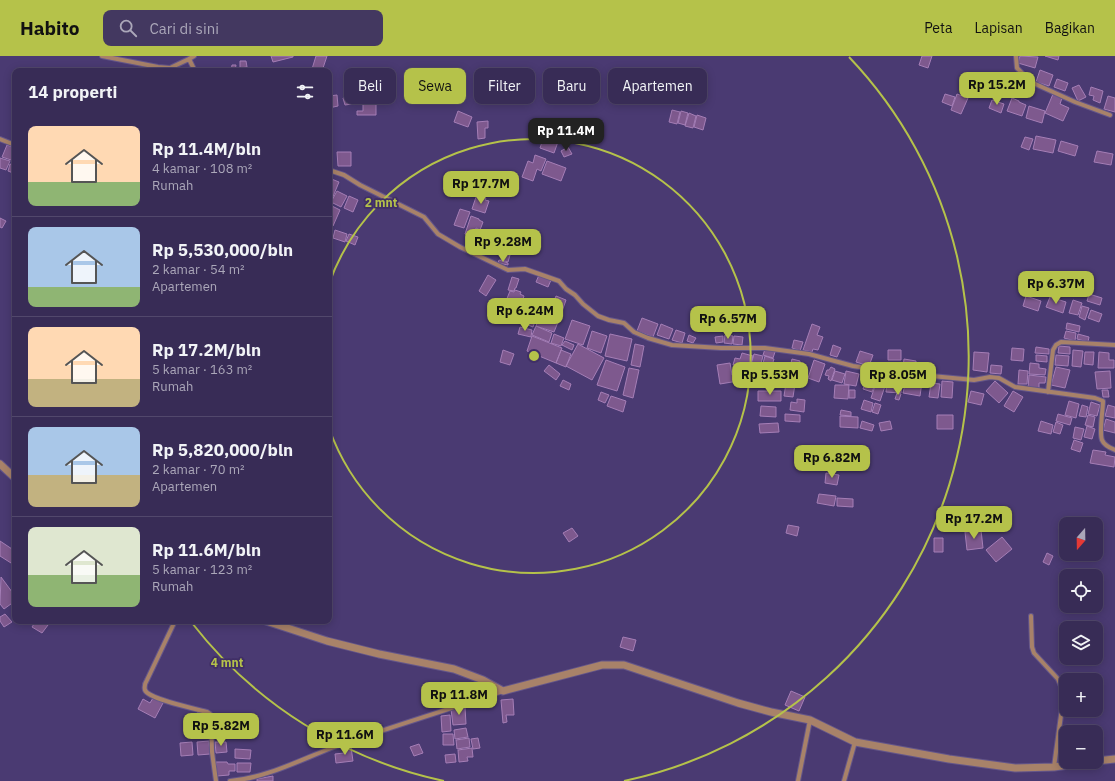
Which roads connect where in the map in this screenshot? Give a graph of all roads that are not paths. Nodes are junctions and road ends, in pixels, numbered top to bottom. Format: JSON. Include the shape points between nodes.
{"nodes":[{"id":1,"x":102,"y":56,"type":"edge"},
{"id":2,"x":194,"y":56,"type":"edge"},
{"id":3,"x":1016,"y":56,"type":"edge"},
{"id":4,"x":189,"y":59,"type":"junction"},
{"id":5,"x":194,"y":68,"type":"edge"},
{"id":6,"x":1110,"y":115,"type":"dead end"},
{"id":7,"x":0,"y":139,"type":"edge"},
{"id":8,"x":12,"y":144,"type":"edge"},
{"id":9,"x":332,"y":171,"type":"edge"},
{"id":10,"x":1115,"y":345,"type":"edge"},
{"id":11,"x":1048,"y":392,"type":"junction"},
{"id":12,"x":1115,"y":450,"type":"edge"},
{"id":13,"x":0,"y":464,"type":"edge"},
{"id":14,"x":12,"y":475,"type":"edge"},
{"id":15,"x":1031,"y":616,"type":"dead end"},
{"id":16,"x":174,"y":624,"type":"edge"},
{"id":17,"x":275,"y":624,"type":"edge"},
{"id":18,"x":503,"y":691,"type":"junction"},
{"id":19,"x":810,"y":720,"type":"junction"},
{"id":20,"x":855,"y":742,"type":"junction"},
{"id":21,"x":1115,"y":759,"type":"edge"},
{"id":22,"x":1103,"y":760,"type":"edge"},
{"id":23,"x":1059,"y":766,"type":"edge"},
{"id":24,"x":1054,"y":767,"type":"junction"},
{"id":25,"x":216,"y":781,"type":"edge"},
{"id":26,"x":230,"y":781,"type":"edge"},
{"id":27,"x":798,"y":781,"type":"edge"},
{"id":28,"x":844,"y":781,"type":"edge"}],
"edges":[{"from":1,"to":4,"type":"street","via":[[170,68]]},
{"from":2,"to":4,"type":"street"},
{"from":3,"to":6,"type":"street","via":[[1017,68],[1031,82]]},
{"from":4,"to":5,"type":"street"},
{"from":7,"to":8,"type":"street"},
{"from":9,"to":11,"type":"street","via":[[424,217],[438,234],[460,247],[508,270],[525,269],[559,281],[566,290],[598,316],[624,323],[634,332],[648,338],[672,345],[765,348],[809,354],[853,366],[900,373],[974,380],[999,378],[1015,387]]},
{"from":10,"to":11,"type":"street","via":[[1061,342],[1056,345]]},
{"from":11,"to":12,"type":"street","via":[[1103,401],[1101,435],[1103,442]]},
{"from":13,"to":14,"type":"street"},
{"from":15,"to":24,"type":"street","via":[[1034,653],[1058,679],[1064,693]]},
{"from":16,"to":25,"type":"street","via":[[146,680],[145,690],[159,698],[210,714]]},
{"from":17,"to":18,"type":"street","via":[[327,641],[454,669]]},
{"from":18,"to":19,"type":"street","via":[[602,665],[624,664],[738,703]]},
{"from":18,"to":26,"type":"street","via":[[257,776]]},
{"from":19,"to":20,"type":"street"},
{"from":19,"to":27,"type":"street"},
{"from":20,"to":24,"type":"street","via":[[949,760],[1014,768]]},
{"from":20,"to":28,"type":"street"},
{"from":21,"to":22,"type":"street"},
{"from":23,"to":24,"type":"street"}]}
